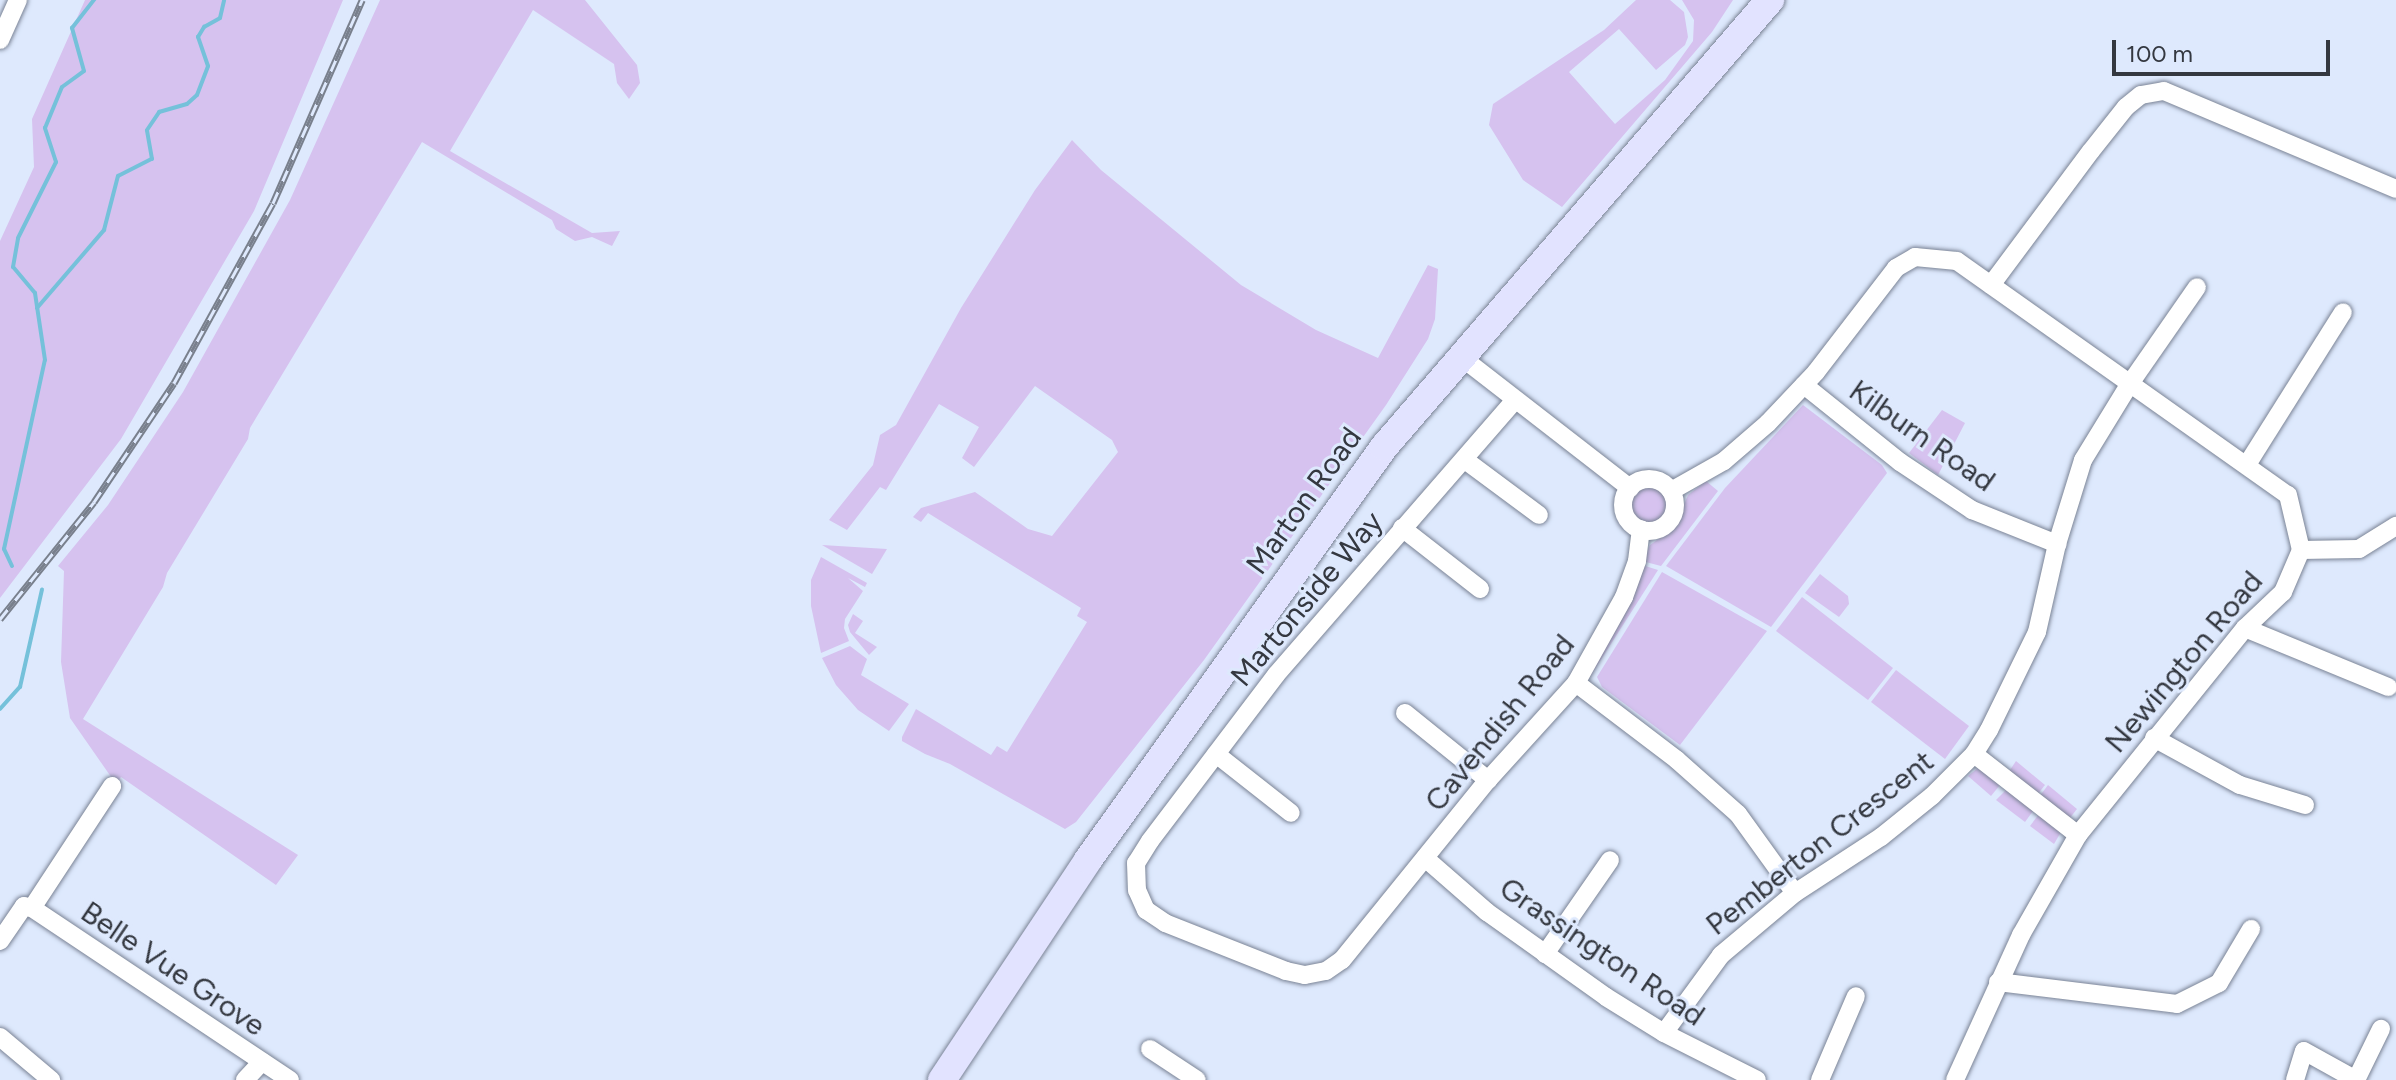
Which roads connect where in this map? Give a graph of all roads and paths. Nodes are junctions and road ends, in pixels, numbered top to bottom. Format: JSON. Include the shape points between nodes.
{"nodes":[{"id":1,"x":18,"y":0,"type":"edge"},
{"id":2,"x":1770,"y":0,"type":"edge"},
{"id":3,"x":0,"y":40,"type":"edge"},
{"id":4,"x":2396,"y":189,"type":"edge"},
{"id":5,"x":1991,"y":285,"type":"junction"},
{"id":6,"x":2197,"y":287,"type":"dead end"},
{"id":7,"x":2343,"y":312,"type":"dead end"},
{"id":8,"x":1461,"y":357,"type":"junction"},
{"id":9,"x":1804,"y":385,"type":"junction"},
{"id":10,"x":2129,"y":385,"type":"junction"},
{"id":11,"x":1515,"y":400,"type":"junction"},
{"id":12,"x":1465,"y":460,"type":"junction"},
{"id":13,"x":2248,"y":463,"type":"junction"},
{"id":14,"x":1630,"y":488,"type":"junction"},
{"id":15,"x":1671,"y":491,"type":"junction"},
{"id":16,"x":1539,"y":515,"type":"dead end"},
{"id":17,"x":2396,"y":526,"type":"edge"},
{"id":18,"x":1402,"y":528,"type":"junction"},
{"id":19,"x":1641,"y":529,"type":"junction"},
{"id":20,"x":2057,"y":544,"type":"junction"},
{"id":21,"x":2301,"y":550,"type":"junction"},
{"id":22,"x":1480,"y":589,"type":"dead end"},
{"id":23,"x":2245,"y":628,"type":"junction"},
{"id":24,"x":1576,"y":683,"type":"junction"},
{"id":25,"x":2388,"y":687,"type":"dead end"},
{"id":26,"x":1405,"y":713,"type":"dead end"},
{"id":27,"x":2154,"y":738,"type":"junction"},
{"id":28,"x":1216,"y":754,"type":"junction"},
{"id":29,"x":1974,"y":754,"type":"junction"},
{"id":30,"x":1488,"y":780,"type":"junction"},
{"id":31,"x":112,"y":786,"type":"dead end"},
{"id":32,"x":2306,"y":804,"type":"dead end"},
{"id":33,"x":1291,"y":813,"type":"dead end"},
{"id":34,"x":2078,"y":835,"type":"junction"},
{"id":35,"x":1150,"y":841,"type":"joint"},
{"id":36,"x":1425,"y":858,"type":"junction"},
{"id":37,"x":1610,"y":860,"type":"dead end"},
{"id":38,"x":1795,"y":893,"type":"junction"},
{"id":39,"x":28,"y":907,"type":"junction"},
{"id":40,"x":2251,"y":929,"type":"dead end"},
{"id":41,"x":0,"y":941,"type":"edge"},
{"id":42,"x":1545,"y":954,"type":"junction"},
{"id":43,"x":1998,"y":982,"type":"junction"},
{"id":44,"x":1856,"y":996,"type":"dead end"},
{"id":45,"x":2381,"y":1029,"type":"dead end"},
{"id":46,"x":1664,"y":1033,"type":"junction"},
{"id":47,"x":0,"y":1037,"type":"edge"},
{"id":48,"x":1150,"y":1049,"type":"dead end"},
{"id":49,"x":262,"y":1062,"type":"junction"},
{"id":50,"x":51,"y":1080,"type":"edge"},
{"id":51,"x":245,"y":1080,"type":"edge"},
{"id":52,"x":290,"y":1080,"type":"edge"},
{"id":53,"x":942,"y":1080,"type":"edge"},
{"id":54,"x":1197,"y":1080,"type":"edge"},
{"id":55,"x":1757,"y":1080,"type":"edge"},
{"id":56,"x":1820,"y":1080,"type":"edge"},
{"id":57,"x":1955,"y":1080,"type":"edge"},
{"id":58,"x":2295,"y":1080,"type":"edge"},
{"id":59,"x":2356,"y":1080,"type":"edge"}],
"edges":[{"from":1,"to":3,"type":"street"},
{"from":2,"to":8,"type":"main road","name":"Marton Road"},
{"from":4,"to":5,"type":"street","via":[[2164,91],[2141,95],[2091,151]]},
{"from":5,"to":9,"type":"street","via":[[1957,261],[1915,257],[1896,268]]},
{"from":5,"to":10,"type":"street"},
{"from":6,"to":10,"type":"street","name":"Pemberton Crescent"},
{"from":7,"to":13,"type":"street"},
{"from":8,"to":11,"type":"street"},
{"from":8,"to":53,"type":"main road","name":"Marton Road","via":[[1384,447],[1088,860]]},
{"from":9,"to":15,"type":"street","via":[[1724,461]]},
{"from":9,"to":20,"type":"street","name":"Kilburn Road","via":[[1900,462],[1972,510]]},
{"from":10,"to":13,"type":"street"},
{"from":10,"to":20,"type":"street","name":"Pemberton Crescent","via":[[2083,460]]},
{"from":11,"to":12,"type":"street","name":"Martonside Way"},
{"from":11,"to":14,"type":"street"},
{"from":12,"to":16,"type":"street"},
{"from":12,"to":18,"type":"street","name":"Martonside Way"},
{"from":13,"to":21,"type":"street","via":[[2288,495]]},
{"from":14,"to":15,"type":"street","via":[[1651,479]]},
{"from":14,"to":19,"type":"street","via":[[1624,511]]},
{"from":15,"to":19,"type":"street","via":[[1675,506],[1669,521],[1656,530]]},
{"from":17,"to":21,"type":"street","via":[[2359,549]]},
{"from":18,"to":22,"type":"street"},
{"from":18,"to":28,"type":"street","name":"Martonside Way"},
{"from":19,"to":24,"type":"street","name":"Cavendish Road","via":[[1624,597]]},
{"from":20,"to":29,"type":"street","name":"Pemberton Crescent","via":[[2037,632]]},
{"from":21,"to":23,"type":"street","name":"Newington Road","via":[[2283,592]]},
{"from":23,"to":25,"type":"street"},
{"from":23,"to":27,"type":"street","name":"Newington Road"},
{"from":24,"to":30,"type":"street","name":"Cavendish Road"},
{"from":24,"to":38,"type":"street","via":[[1738,814]]},
{"from":26,"to":30,"type":"street"},
{"from":27,"to":32,"type":"street","via":[[2240,785]]},
{"from":27,"to":34,"type":"street","name":"Newington Road"},
{"from":28,"to":33,"type":"street"},
{"from":28,"to":35,"type":"street","name":"Martonside Way"},
{"from":29,"to":34,"type":"street"},
{"from":29,"to":38,"type":"street","name":"Pemberton Crescent","via":[[1881,837]]},
{"from":30,"to":36,"type":"street","name":"Cavendish Road"},
{"from":31,"to":39,"type":"street"},
{"from":34,"to":43,"type":"street","name":"Newington Road"},
{"from":35,"to":36,"type":"street","name":"Cavendish Road","via":[[1136,863],[1137,890],[1146,910],[1165,923],[1305,975],[1326,971],[1342,960]]},
{"from":36,"to":42,"type":"street","name":"Grassington Road"},
{"from":37,"to":42,"type":"street"},
{"from":38,"to":46,"type":"street","name":"Pemberton Crescent","via":[[1721,955]]},
{"from":39,"to":41,"type":"street"},
{"from":39,"to":49,"type":"street","name":"Belle Vue Grove"},
{"from":40,"to":43,"type":"street","via":[[2219,983],[2177,1004]]},
{"from":42,"to":46,"type":"street","name":"Grassington Road"},
{"from":43,"to":57,"type":"street","name":"Newington Road"},
{"from":44,"to":56,"type":"street"},
{"from":45,"to":59,"type":"street"},
{"from":46,"to":55,"type":"street","name":"Grassington Road"},
{"from":47,"to":50,"type":"street"},
{"from":48,"to":54,"type":"street"},
{"from":49,"to":51,"type":"street"},
{"from":49,"to":52,"type":"street","name":"Belle Vue Grove"},
{"from":58,"to":59,"type":"street","via":[[2304,1051]]}]}
